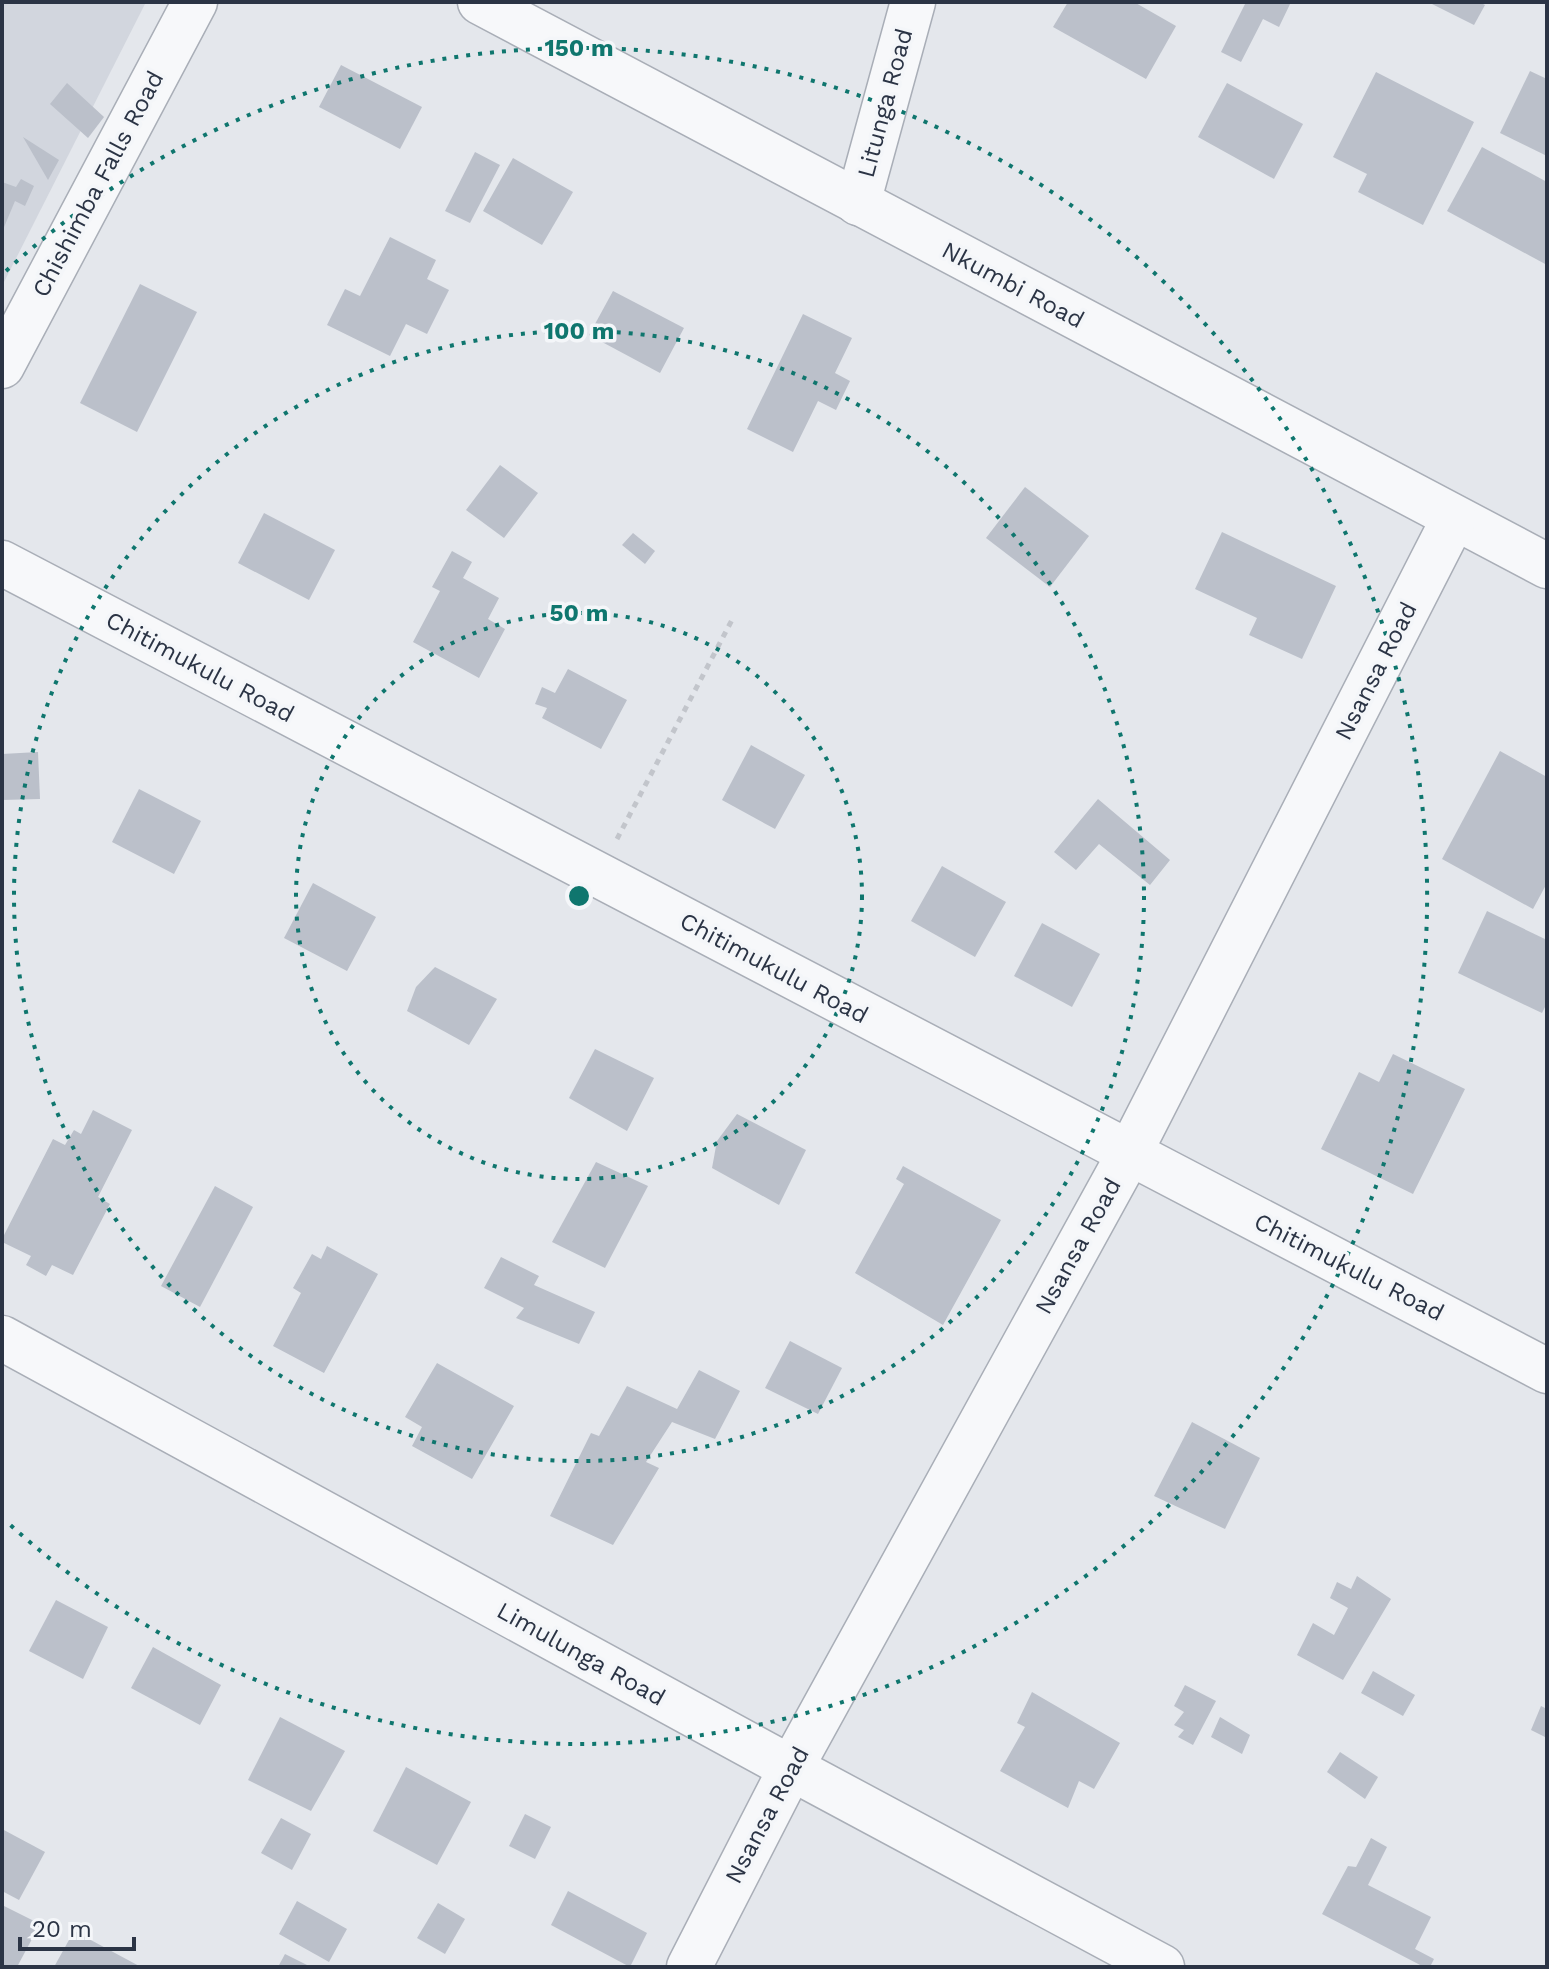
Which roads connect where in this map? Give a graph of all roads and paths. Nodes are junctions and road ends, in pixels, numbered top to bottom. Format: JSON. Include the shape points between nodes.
{"nodes":[{"id":1,"x":195,"y":2,"type":"edge"},
{"id":2,"x":480,"y":2,"type":"edge"},
{"id":3,"x":913,"y":2,"type":"edge"},
{"id":4,"x":858,"y":203,"type":"junction"},
{"id":5,"x":2,"y":366,"type":"edge"},
{"id":6,"x":1454,"y":518,"type":"junction"},
{"id":7,"x":2,"y":563,"type":"edge"},
{"id":8,"x":1547,"y":566,"type":"edge"},
{"id":9,"x":733,"y":618,"type":"dead end"},
{"id":10,"x":598,"y":876,"type":"junction"},
{"id":11,"x":1129,"y":1154,"type":"junction"},
{"id":12,"x":2,"y":1338,"type":"edge"},
{"id":13,"x":1547,"y":1371,"type":"edge"},
{"id":14,"x":791,"y":1768,"type":"junction"},
{"id":15,"x":689,"y":1967,"type":"edge"},
{"id":16,"x":1162,"y":1967,"type":"edge"}],
"edges":[{"from":1,"to":5,"type":"street","name":"Chishimba Falls Road"},
{"from":2,"to":4,"type":"street","name":"Nkumbi Road"},
{"from":3,"to":4,"type":"street","name":"Litunga Road"},
{"from":4,"to":6,"type":"street","name":"Nkumbi Road"},
{"from":6,"to":8,"type":"street","name":"Nkumbi Road"},
{"from":6,"to":11,"type":"street","name":"Nsansa Road"},
{"from":7,"to":10,"type":"street","name":"Chitimukulu Road"},
{"from":9,"to":10,"type":"path"},
{"from":10,"to":11,"type":"street","name":"Chitimukulu Road"},
{"from":11,"to":13,"type":"street","name":"Chitimukulu Road"},
{"from":11,"to":14,"type":"street","name":"Nsansa Road"},
{"from":12,"to":14,"type":"street","name":"Limulunga Road"},
{"from":14,"to":15,"type":"street","name":"Nsansa Road"},
{"from":14,"to":16,"type":"street","name":"Limulunga Road"}]}
